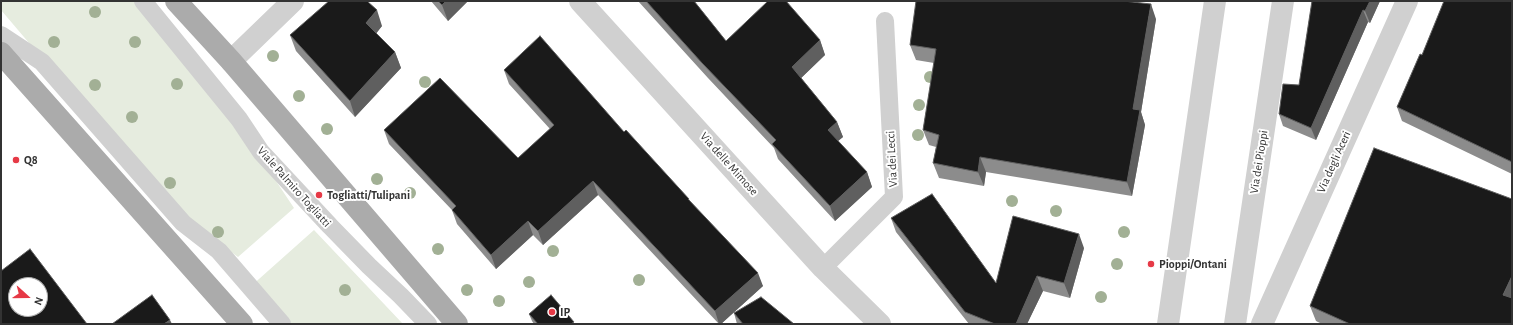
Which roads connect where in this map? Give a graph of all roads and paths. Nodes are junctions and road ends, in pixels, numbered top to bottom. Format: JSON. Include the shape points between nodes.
{"nodes":[{"id":1,"x":143,"y":1,"type":"edge"},
{"id":2,"x":176,"y":1,"type":"edge"},
{"id":3,"x":293,"y":1,"type":"edge"},
{"id":4,"x":580,"y":1,"type":"edge"},
{"id":5,"x":1215,"y":1,"type":"edge"},
{"id":6,"x":1283,"y":1,"type":"edge"},
{"id":7,"x":1407,"y":1,"type":"edge"},
{"id":8,"x":885,"y":21,"type":"dead end"},
{"id":9,"x":1,"y":35,"type":"edge"},
{"id":10,"x":1,"y":54,"type":"edge"},
{"id":11,"x":231,"y":61,"type":"junction"},
{"id":12,"x":823,"y":268,"type":"junction"},
{"id":13,"x":242,"y":324,"type":"edge"},
{"id":14,"x":282,"y":324,"type":"edge"},
{"id":15,"x":428,"y":324,"type":"edge"},
{"id":16,"x":457,"y":324,"type":"edge"},
{"id":17,"x":880,"y":324,"type":"edge"},
{"id":18,"x":1168,"y":324,"type":"edge"},
{"id":19,"x":1235,"y":324,"type":"edge"},
{"id":20,"x":1262,"y":324,"type":"edge"}],
"edges":[{"from":1,"to":15,"type":"lane","name":"Viale Palmiro Togliatti","via":[[239,119],[261,152],[330,226]]},
{"from":2,"to":11,"type":"main road"},
{"from":3,"to":11,"type":"street"},
{"from":4,"to":12,"type":"street","name":"Via delle Mimose"},
{"from":5,"to":18,"type":"street"},
{"from":6,"to":19,"type":"street","name":"Via dei Pioppi"},
{"from":7,"to":20,"type":"street","name":"Via degli Aceri"},
{"from":8,"to":12,"type":"lane","name":"Via dei Lecci","via":[[894,197]]},
{"from":9,"to":14,"type":"lane","via":[[42,62],[183,223],[219,251]]},
{"from":10,"to":13,"type":"main road"},
{"from":11,"to":16,"type":"main road"},
{"from":12,"to":17,"type":"street","name":"Via delle Mimose"}]}
